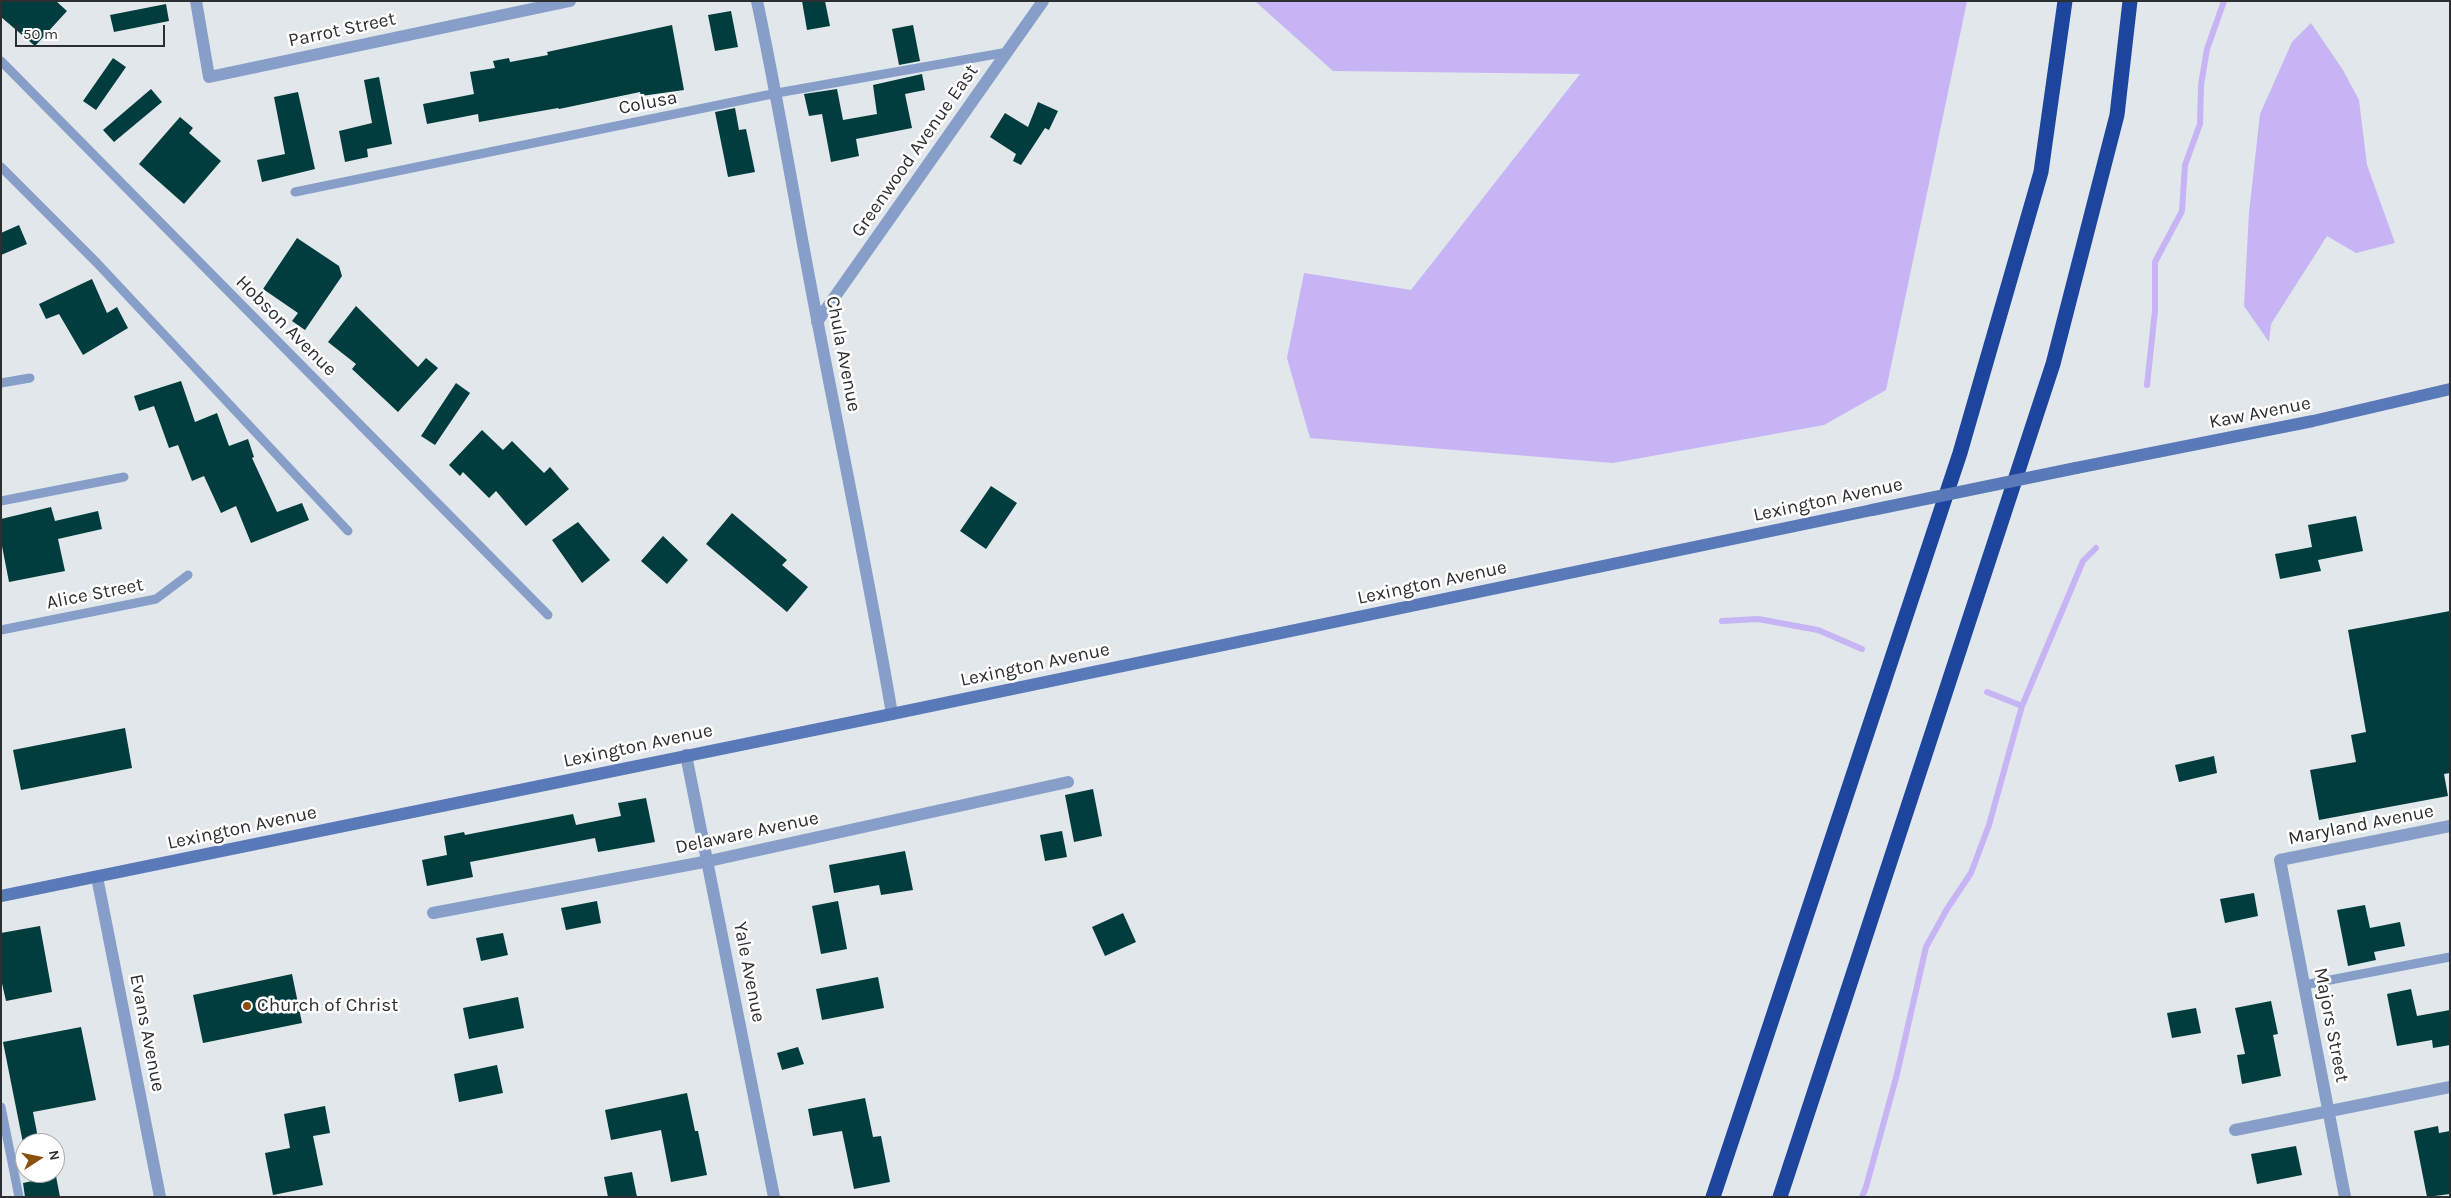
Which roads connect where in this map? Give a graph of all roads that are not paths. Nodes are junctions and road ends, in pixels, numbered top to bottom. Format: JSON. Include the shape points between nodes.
{"nodes":[{"id":1,"x":196,"y":1,"type":"edge"},
{"id":2,"x":570,"y":1,"type":"edge"},
{"id":3,"x":757,"y":1,"type":"edge"},
{"id":4,"x":1043,"y":1,"type":"edge"},
{"id":5,"x":2065,"y":1,"type":"edge"},
{"id":6,"x":2130,"y":1,"type":"edge"},
{"id":7,"x":1008,"y":52,"type":"junction"},
{"id":8,"x":1,"y":61,"type":"edge"},
{"id":9,"x":776,"y":93,"type":"junction"},
{"id":10,"x":1,"y":166,"type":"edge"},
{"id":11,"x":295,"y":192,"type":"dead end"},
{"id":12,"x":817,"y":322,"type":"junction"},
{"id":13,"x":30,"y":378,"type":"dead end"},
{"id":14,"x":1,"y":383,"type":"edge"},
{"id":15,"x":2450,"y":389,"type":"edge"},
{"id":16,"x":2076,"y":468,"type":"joint"},
{"id":17,"x":124,"y":477,"type":"dead end"},
{"id":18,"x":1,"y":501,"type":"edge"},
{"id":19,"x":348,"y":531,"type":"dead end"},
{"id":20,"x":188,"y":575,"type":"dead end"},
{"id":21,"x":548,"y":615,"type":"dead end"},
{"id":22,"x":1,"y":630,"type":"edge"},
{"id":23,"x":892,"y":714,"type":"junction"},
{"id":24,"x":686,"y":755,"type":"junction"},
{"id":25,"x":1068,"y":782,"type":"dead end"},
{"id":26,"x":2450,"y":826,"type":"edge"},
{"id":27,"x":2280,"y":860,"type":"joint"},
{"id":28,"x":708,"y":861,"type":"junction"},
{"id":29,"x":97,"y":877,"type":"junction"},
{"id":30,"x":1,"y":896,"type":"edge"},
{"id":31,"x":433,"y":913,"type":"dead end"},
{"id":32,"x":2450,"y":957,"type":"edge"},
{"id":33,"x":2304,"y":985,"type":"junction"},
{"id":34,"x":2450,"y":1087,"type":"edge"},
{"id":35,"x":1,"y":1107,"type":"edge"},
{"id":36,"x":2328,"y":1111,"type":"junction"},
{"id":37,"x":2235,"y":1130,"type":"dead end"},
{"id":38,"x":19,"y":1197,"type":"edge"},
{"id":39,"x":160,"y":1197,"type":"edge"},
{"id":40,"x":774,"y":1197,"type":"edge"},
{"id":41,"x":1713,"y":1197,"type":"edge"},
{"id":42,"x":1780,"y":1197,"type":"edge"},
{"id":43,"x":2345,"y":1197,"type":"edge"}],
"edges":[{"from":1,"to":2,"type":"street","name":"Parrot Street","via":[[210,77]]},
{"from":3,"to":9,"type":"street","name":"Chula Avenue"},
{"from":4,"to":7,"type":"street","name":"Greenwood Avenue East"},
{"from":5,"to":41,"type":"highway","via":[[2041,172],[1960,453]]},
{"from":6,"to":42,"type":"highway","via":[[2117,115],[2053,364]]},
{"from":7,"to":9,"type":"lane","name":"Colusa"},
{"from":7,"to":12,"type":"street","name":"Greenwood Avenue East"},
{"from":8,"to":21,"type":"lane","name":"Hobson Avenue"},
{"from":9,"to":11,"type":"lane","name":"Colusa"},
{"from":9,"to":12,"type":"street","name":"Chula Avenue"},
{"from":10,"to":19,"type":"lane","via":[[97,263]]},
{"from":12,"to":23,"type":"street","name":"Chula Avenue","via":[[873,601]]},
{"from":13,"to":14,"type":"lane"},
{"from":15,"to":16,"type":"street","name":"Kaw Avenue","via":[[2313,421]]},
{"from":16,"to":23,"type":"street","name":"Lexington Avenue","bridge":true},
{"from":17,"to":18,"type":"lane"},
{"from":20,"to":22,"type":"lane","name":"Alice Street","via":[[156,599]]},
{"from":23,"to":24,"type":"street","name":"Lexington Avenue"},
{"from":24,"to":28,"type":"street","name":"Yale Avenue"},
{"from":24,"to":29,"type":"street","name":"Lexington Avenue"},
{"from":25,"to":28,"type":"street","name":"Delaware Avenue"},
{"from":26,"to":27,"type":"street","name":"Maryland Avenue"},
{"from":27,"to":33,"type":"street","name":"Majors Street"},
{"from":28,"to":31,"type":"street","name":"Delaware Avenue"},
{"from":28,"to":40,"type":"street","name":"Yale Avenue"},
{"from":29,"to":30,"type":"street","name":"Lexington Avenue"},
{"from":29,"to":39,"type":"street","name":"Evans Avenue"},
{"from":32,"to":33,"type":"lane"},
{"from":33,"to":36,"type":"street","name":"Majors Street"},
{"from":34,"to":36,"type":"street"},
{"from":35,"to":38,"type":"lane"},
{"from":36,"to":37,"type":"street"},
{"from":36,"to":43,"type":"street","name":"Majors Street"}]}
